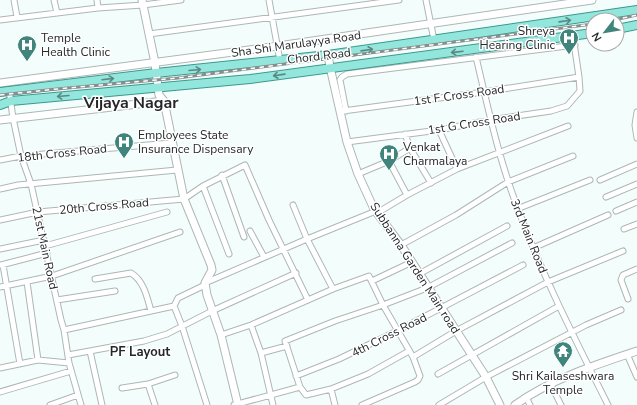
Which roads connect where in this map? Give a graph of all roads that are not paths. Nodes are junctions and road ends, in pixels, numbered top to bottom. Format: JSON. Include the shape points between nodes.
{"nodes":[{"id":1,"x":14,"y":0,"type":"edge"},
{"id":2,"x":54,"y":0,"type":"edge"},
{"id":3,"x":97,"y":0,"type":"edge"},
{"id":4,"x":181,"y":0,"type":"edge"},
{"id":5,"x":269,"y":0,"type":"edge"},
{"id":6,"x":399,"y":0,"type":"edge"},
{"id":7,"x":426,"y":0,"type":"edge"},
{"id":8,"x":592,"y":0,"type":"edge"},
{"id":9,"x":170,"y":1,"type":"edge"},
{"id":10,"x":143,"y":3,"type":"edge"},
{"id":11,"x":98,"y":8,"type":"junction"},
{"id":12,"x":637,"y":10,"type":"edge"},
{"id":13,"x":57,"y":13,"type":"junction"},
{"id":14,"x":17,"y":17,"type":"junction"},
{"id":15,"x":273,"y":18,"type":"junction"},
{"id":16,"x":0,"y":20,"type":"edge"},
{"id":17,"x":431,"y":24,"type":"junction"},
{"id":18,"x":637,"y":25,"type":"edge"},
{"id":19,"x":625,"y":27,"type":"edge"},
{"id":20,"x":149,"y":34,"type":"junction"},
{"id":21,"x":585,"y":34,"type":"edge"},
{"id":22,"x":573,"y":36,"type":"junction"},
{"id":23,"x":434,"y":40,"type":"junction"},
{"id":24,"x":575,"y":45,"type":"junction"},
{"id":25,"x":278,"y":46,"type":"junction"},
{"id":26,"x":328,"y":55,"type":"junction"},
{"id":27,"x":476,"y":57,"type":"junction"},
{"id":28,"x":280,"y":61,"type":"junction"},
{"id":29,"x":155,"y":63,"type":"junction"},
{"id":30,"x":330,"y":67,"type":"junction"},
{"id":31,"x":156,"y":73,"type":"junction"},
{"id":32,"x":579,"y":77,"type":"junction"},
{"id":33,"x":0,"y":83,"type":"edge"},
{"id":34,"x":158,"y":87,"type":"junction"},
{"id":35,"x":9,"y":90,"type":"junction"},
{"id":36,"x":0,"y":92,"type":"edge"},
{"id":37,"x":484,"y":92,"type":"junction"},
{"id":38,"x":10,"y":100,"type":"junction"},
{"id":39,"x":164,"y":101,"type":"junction"},
{"id":40,"x":0,"y":105,"type":"edge"},
{"id":41,"x":343,"y":111,"type":"junction"},
{"id":42,"x":637,"y":112,"type":"edge"},
{"id":43,"x":13,"y":118,"type":"junction"},
{"id":44,"x":0,"y":120,"type":"edge"},
{"id":45,"x":490,"y":120,"type":"junction"},
{"id":46,"x":568,"y":126,"type":"dead end"},
{"id":47,"x":439,"y":130,"type":"junction"},
{"id":48,"x":405,"y":134,"type":"junction"},
{"id":49,"x":637,"y":138,"type":"edge"},
{"id":50,"x":347,"y":142,"type":"junction"},
{"id":51,"x":171,"y":143,"type":"junction"},
{"id":52,"x":410,"y":148,"type":"junction"},
{"id":53,"x":500,"y":152,"type":"junction"},
{"id":54,"x":21,"y":156,"type":"junction"},
{"id":55,"x":573,"y":156,"type":"dead end"},
{"id":56,"x":0,"y":160,"type":"edge"},
{"id":57,"x":389,"y":161,"type":"junction"},
{"id":58,"x":637,"y":164,"type":"edge"},
{"id":59,"x":457,"y":169,"type":"junction"},
{"id":60,"x":177,"y":170,"type":"junction"},
{"id":61,"x":358,"y":174,"type":"junction"},
{"id":62,"x":222,"y":175,"type":"junction"},
{"id":63,"x":590,"y":180,"type":"dead end"},
{"id":64,"x":600,"y":180,"type":"dead end"},
{"id":65,"x":508,"y":182,"type":"junction"},
{"id":66,"x":431,"y":183,"type":"junction"},
{"id":67,"x":31,"y":184,"type":"junction"},
{"id":68,"x":637,"y":184,"type":"edge"},
{"id":69,"x":203,"y":186,"type":"junction"},
{"id":70,"x":0,"y":189,"type":"edge"},
{"id":71,"x":407,"y":195,"type":"junction"},
{"id":72,"x":606,"y":197,"type":"dead end"},
{"id":73,"x":184,"y":199,"type":"junction"},
{"id":74,"x":637,"y":202,"type":"edge"},
{"id":75,"x":292,"y":204,"type":"dead end"},
{"id":76,"x":517,"y":209,"type":"junction"},
{"id":77,"x":616,"y":211,"type":"dead end"},
{"id":78,"x":38,"y":212,"type":"junction"},
{"id":79,"x":167,"y":212,"type":"dead end"},
{"id":80,"x":376,"y":212,"type":"junction"},
{"id":81,"x":608,"y":215,"type":"dead end"},
{"id":82,"x":0,"y":220,"type":"edge"},
{"id":83,"x":637,"y":224,"type":"edge"},
{"id":84,"x":507,"y":226,"type":"dead end"},
{"id":85,"x":624,"y":229,"type":"dead end"},
{"id":86,"x":250,"y":231,"type":"dead end"},
{"id":87,"x":180,"y":232,"type":"dead end"},
{"id":88,"x":244,"y":237,"type":"dead end"},
{"id":89,"x":307,"y":239,"type":"junction"},
{"id":90,"x":44,"y":240,"type":"junction"},
{"id":91,"x":512,"y":243,"type":"dead end"},
{"id":92,"x":401,"y":245,"type":"junction"},
{"id":93,"x":45,"y":246,"type":"junction"},
{"id":94,"x":533,"y":248,"type":"junction"},
{"id":95,"x":0,"y":249,"type":"edge"},
{"id":96,"x":283,"y":249,"type":"junction"},
{"id":97,"x":623,"y":251,"type":"dead end"},
{"id":98,"x":47,"y":253,"type":"junction"},
{"id":99,"x":229,"y":254,"type":"dead end"},
{"id":100,"x":264,"y":258,"type":"junction"},
{"id":101,"x":412,"y":262,"type":"junction"},
{"id":102,"x":2,"y":265,"type":"edge"},
{"id":103,"x":523,"y":265,"type":"dead end"},
{"id":104,"x":637,"y":269,"type":"edge"},
{"id":105,"x":296,"y":273,"type":"junction"},
{"id":106,"x":419,"y":274,"type":"junction"},
{"id":107,"x":52,"y":276,"type":"junction"},
{"id":108,"x":95,"y":279,"type":"dead end"},
{"id":109,"x":372,"y":281,"type":"junction"},
{"id":110,"x":27,"y":282,"type":"junction"},
{"id":111,"x":548,"y":282,"type":"junction"},
{"id":112,"x":205,"y":284,"type":"junction"},
{"id":113,"x":7,"y":286,"type":"junction"},
{"id":114,"x":0,"y":287,"type":"edge"},
{"id":115,"x":427,"y":288,"type":"junction"},
{"id":116,"x":333,"y":289,"type":"junction"},
{"id":117,"x":115,"y":290,"type":"dead end"},
{"id":118,"x":628,"y":299,"type":"dead end"},
{"id":119,"x":57,"y":300,"type":"junction"},
{"id":120,"x":308,"y":300,"type":"junction"},
{"id":121,"x":174,"y":306,"type":"junction"},
{"id":122,"x":383,"y":306,"type":"junction"},
{"id":123,"x":559,"y":306,"type":"junction"},
{"id":124,"x":441,"y":308,"type":"junction"},
{"id":125,"x":621,"y":310,"type":"dead end"},
{"id":126,"x":151,"y":311,"type":"junction"},
{"id":127,"x":212,"y":311,"type":"junction"},
{"id":128,"x":251,"y":325,"type":"junction"},
{"id":129,"x":182,"y":326,"type":"junction"},
{"id":130,"x":64,"y":330,"type":"junction"},
{"id":131,"x":398,"y":331,"type":"junction"},
{"id":132,"x":456,"y":331,"type":"junction"},
{"id":133,"x":572,"y":333,"type":"junction"},
{"id":134,"x":221,"y":335,"type":"junction"},
{"id":135,"x":287,"y":346,"type":"junction"},
{"id":136,"x":90,"y":351,"type":"junction"},
{"id":137,"x":409,"y":351,"type":"junction"},
{"id":138,"x":637,"y":351,"type":"edge"},
{"id":139,"x":261,"y":353,"type":"junction"},
{"id":140,"x":471,"y":354,"type":"junction"},
{"id":141,"x":627,"y":354,"type":"junction"},
{"id":142,"x":68,"y":355,"type":"junction"},
{"id":143,"x":413,"y":357,"type":"junction"},
{"id":144,"x":38,"y":360,"type":"junction"},
{"id":145,"x":69,"y":363,"type":"junction"},
{"id":146,"x":20,"y":364,"type":"junction"},
{"id":147,"x":589,"y":366,"type":"junction"},
{"id":148,"x":0,"y":368,"type":"edge"},
{"id":149,"x":71,"y":371,"type":"junction"},
{"id":150,"x":438,"y":374,"type":"dead end"},
{"id":151,"x":175,"y":375,"type":"dead end"},
{"id":152,"x":296,"y":376,"type":"junction"},
{"id":153,"x":486,"y":377,"type":"junction"},
{"id":154,"x":637,"y":377,"type":"edge"},
{"id":155,"x":148,"y":384,"type":"junction"},
{"id":156,"x":550,"y":385,"type":"junction"},
{"id":157,"x":122,"y":388,"type":"dead end"},
{"id":158,"x":300,"y":388,"type":"junction"},
{"id":159,"x":331,"y":389,"type":"junction"},
{"id":160,"x":0,"y":392,"type":"edge"},
{"id":161,"x":271,"y":394,"type":"junction"},
{"id":162,"x":78,"y":395,"type":"junction"},
{"id":163,"x":526,"y":397,"type":"junction"},
{"id":164,"x":50,"y":405,"type":"edge"},
{"id":165,"x":81,"y":405,"type":"edge"},
{"id":166,"x":102,"y":405,"type":"edge"},
{"id":167,"x":155,"y":405,"type":"edge"},
{"id":168,"x":207,"y":405,"type":"edge"},
{"id":169,"x":237,"y":405,"type":"edge"},
{"id":170,"x":273,"y":405,"type":"edge"},
{"id":171,"x":335,"y":405,"type":"edge"},
{"id":172,"x":362,"y":405,"type":"edge"},
{"id":173,"x":439,"y":405,"type":"edge"},
{"id":174,"x":500,"y":405,"type":"edge"},
{"id":175,"x":515,"y":405,"type":"edge"},
{"id":176,"x":530,"y":405,"type":"edge"},
{"id":177,"x":562,"y":405,"type":"edge"},
{"id":178,"x":608,"y":405,"type":"edge"}],
"edges":[{"from":1,"to":14,"type":"street"},
{"from":2,"to":13,"type":"street"},
{"from":3,"to":11,"type":"street"},
{"from":4,"to":9,"type":"street"},
{"from":5,"to":15,"type":"street"},
{"from":6,"to":15,"type":"street"},
{"from":7,"to":17,"type":"street"},
{"from":8,"to":17,"type":"street","name":"Sha Shi Marulayya Road"},
{"from":9,"to":10,"type":"street"},
{"from":10,"to":11,"type":"street"},
{"from":10,"to":20,"type":"street"},
{"from":11,"to":13,"type":"street"},
{"from":23,"to":12,"type":"main road","name":"Chord Road","one_way":true},
{"from":13,"to":14,"type":"street"},
{"from":14,"to":16,"type":"street"},
{"from":15,"to":20,"type":"street"},
{"from":15,"to":25,"type":"street"},
{"from":17,"to":23,"type":"street"},
{"from":17,"to":25,"type":"street","name":"Sha Shi Marulayya Road"},
{"from":18,"to":19,"type":"main road"},
{"from":20,"to":29,"type":"street"},
{"from":21,"to":22,"type":"main road","name":"Chord Road"},
{"from":22,"to":24,"type":"street","name":"1st G Cross Road"},
{"from":22,"to":30,"type":"main road","name":"Chord Road","one_way":true},
{"from":26,"to":23,"type":"main road","name":"Chord Road","one_way":true},
{"from":24,"to":27,"type":"street"},
{"from":24,"to":32,"type":"street","name":"1st G Cross Road"},
{"from":25,"to":28,"type":"street"},
{"from":25,"to":29,"type":"street","name":"Sha Shi Marulayya Road"},
{"from":26,"to":28,"type":"main road","name":"Chord Road"},
{"from":26,"to":30,"type":"street","name":"Subbanna Garden Main road"},
{"from":27,"to":37,"type":"street","name":"3rd Main Road"},
{"from":27,"to":41,"type":"street","via":[[347,74],[342,77],[340,83]]},
{"from":31,"to":28,"type":"main road","name":"Chord Road","one_way":true},
{"from":29,"to":31,"type":"street"},
{"from":29,"to":33,"type":"street","name":"Sha Shi Marulayya Road"},
{"from":30,"to":34,"type":"main road","name":"Chord Road","one_way":true,"via":[[250,79]]},
{"from":30,"to":41,"type":"street","name":"Subbanna Garden Main road"},
{"from":31,"to":34,"type":"street"},
{"from":35,"to":31,"type":"main road","name":"Chord Road","one_way":true},
{"from":32,"to":37,"type":"street","name":"1st F Cross Road"},
{"from":32,"to":45,"type":"street","name":"1st G Cross Road","via":[[580,91],[567,106],[551,111]]},
{"from":34,"to":38,"type":"main road","name":"Chord Road","one_way":true},
{"from":34,"to":39,"type":"street","via":[[159,95]]},
{"from":35,"to":36,"type":"main road","name":"Chord Road"},
{"from":35,"to":38,"type":"street","name":"21st Main Road"},
{"from":37,"to":41,"type":"street","name":"1st F Cross Road"},
{"from":37,"to":45,"type":"street","name":"3rd Main Road"},
{"from":38,"to":40,"type":"main road","name":"Chord Road"},
{"from":38,"to":43,"type":"street","name":"21st Main Road"},
{"from":39,"to":43,"type":"street"},
{"from":39,"to":51,"type":"street"},
{"from":41,"to":50,"type":"street","name":"Subbanna Garden Main road"},
{"from":42,"to":49,"type":"street"},
{"from":43,"to":44,"type":"street"},
{"from":43,"to":54,"type":"street","name":"21st Main Road"},
{"from":45,"to":47,"type":"street","name":"1st G Cross Road"},
{"from":45,"to":53,"type":"street","name":"3rd Main Road"},
{"from":46,"to":53,"type":"street"},
{"from":47,"to":48,"type":"street","name":"1st G Cross Road"},
{"from":47,"to":59,"type":"street"},
{"from":48,"to":50,"type":"street","name":"1st G Cross Road"},
{"from":48,"to":52,"type":"street"},
{"from":50,"to":61,"type":"street","name":"Subbanna Garden Main road"},
{"from":51,"to":54,"type":"street","name":"18th Cross Road"},
{"from":51,"to":60,"type":"street"},
{"from":52,"to":57,"type":"street"},
{"from":52,"to":66,"type":"street"},
{"from":53,"to":59,"type":"street"},
{"from":53,"to":65,"type":"street","name":"3rd Main Road"},
{"from":54,"to":56,"type":"street","name":"18th Cross Road"},
{"from":54,"to":67,"type":"street","name":"21st Main Road"},
{"from":55,"to":65,"type":"street"},
{"from":57,"to":61,"type":"street"},
{"from":57,"to":71,"type":"street"},
{"from":58,"to":64,"type":"street"},
{"from":59,"to":66,"type":"street"},
{"from":60,"to":67,"type":"street"},
{"from":60,"to":73,"type":"street"},
{"from":61,"to":80,"type":"street","name":"Subbanna Garden Main road"},
{"from":62,"to":69,"type":"street"},
{"from":62,"to":88,"type":"street"},
{"from":62,"to":96,"type":"street","via":[[244,165]]},
{"from":63,"to":76,"type":"street"},
{"from":65,"to":76,"type":"street","name":"3rd Main Road"},
{"from":65,"to":92,"type":"street","via":[[456,215]]},
{"from":66,"to":71,"type":"street"},
{"from":67,"to":70,"type":"street"},
{"from":67,"to":78,"type":"street","name":"21st Main Road"},
{"from":68,"to":72,"type":"street"},
{"from":69,"to":73,"type":"street"},
{"from":69,"to":99,"type":"street"},
{"from":71,"to":80,"type":"street"},
{"from":73,"to":78,"type":"street","name":"20th Cross Road"},
{"from":73,"to":112,"type":"street","via":[[211,265],[212,270]]},
{"from":74,"to":77,"type":"street"},
{"from":75,"to":89,"type":"street"},
{"from":76,"to":94,"type":"street","name":"3rd Main Road"},
{"from":78,"to":82,"type":"street","name":"20th Cross Road"},
{"from":78,"to":90,"type":"street","name":"21st Main Road"},
{"from":79,"to":93,"type":"street"},
{"from":80,"to":89,"type":"street"},
{"from":80,"to":92,"type":"street","name":"Subbanna Garden Main road"},
{"from":81,"to":94,"type":"street"},
{"from":83,"to":85,"type":"street"},
{"from":84,"to":106,"type":"street"},
{"from":86,"to":100,"type":"street"},
{"from":87,"to":107,"type":"street"},
{"from":89,"to":96,"type":"street"},
{"from":89,"to":116,"type":"street"},
{"from":90,"to":93,"type":"street","name":"21st Main Road"},
{"from":90,"to":95,"type":"street"},
{"from":91,"to":115,"type":"street"},
{"from":92,"to":101,"type":"street","name":"Subbanna Garden Main road"},
{"from":93,"to":98,"type":"street","name":"21st Main Road"},
{"from":94,"to":111,"type":"street","name":"3rd Main Road"},
{"from":96,"to":100,"type":"street"},
{"from":96,"to":105,"type":"street"},
{"from":97,"to":111,"type":"street"},
{"from":98,"to":102,"type":"street"},
{"from":98,"to":107,"type":"street","name":"21st Main Road"},
{"from":100,"to":112,"type":"street"},
{"from":101,"to":106,"type":"street","name":"Subbanna Garden Main road"},
{"from":101,"to":109,"type":"street"},
{"from":102,"to":113,"type":"street"},
{"from":103,"to":124,"type":"street","name":"4th Cross Road"},
{"from":104,"to":118,"type":"street","via":[[623,275],[621,280]]},
{"from":105,"to":120,"type":"street"},
{"from":105,"to":127,"type":"street"},
{"from":106,"to":115,"type":"street","name":"Subbanna Garden Main road"},
{"from":107,"to":110,"type":"street"},
{"from":107,"to":119,"type":"street","name":"21st Main Road"},
{"from":108,"to":126,"type":"street","via":[[131,273],[138,277]]},
{"from":109,"to":116,"type":"street","via":[[369,276]]},
{"from":109,"to":122,"type":"street"},
{"from":110,"to":113,"type":"street"},
{"from":110,"to":144,"type":"street"},
{"from":111,"to":123,"type":"street","name":"3rd Main Road"},
{"from":111,"to":132,"type":"street"},
{"from":112,"to":121,"type":"street","via":[[178,298]]},
{"from":112,"to":127,"type":"street"},
{"from":113,"to":114,"type":"street"},
{"from":113,"to":146,"type":"street"},
{"from":115,"to":122,"type":"street"},
{"from":115,"to":124,"type":"street","name":"Subbanna Garden Main road"},
{"from":116,"to":120,"type":"street"},
{"from":117,"to":119,"type":"street"},
{"from":119,"to":130,"type":"street","name":"21st Main Road"},
{"from":120,"to":128,"type":"street"},
{"from":121,"to":126,"type":"street"},
{"from":121,"to":129,"type":"street"},
{"from":122,"to":131,"type":"street"},
{"from":122,"to":135,"type":"street","via":[[335,321],[285,341]]},
{"from":123,"to":133,"type":"street","name":"3rd Main Road"},
{"from":123,"to":140,"type":"street"},
{"from":124,"to":131,"type":"street","name":"4th Cross Road"},
{"from":124,"to":132,"type":"street","name":"Subbanna Garden Main road"},
{"from":125,"to":133,"type":"street"},
{"from":126,"to":130,"type":"street"},
{"from":127,"to":129,"type":"street"},
{"from":127,"to":134,"type":"street"},
{"from":128,"to":134,"type":"street"},
{"from":128,"to":139,"type":"street"},
{"from":129,"to":136,"type":"street","via":[[153,339]]},
{"from":129,"to":168,"type":"street"},
{"from":130,"to":142,"type":"street","name":"21st Main Road"},
{"from":131,"to":137,"type":"street"},
{"from":131,"to":152,"type":"street","name":"4th Cross Road"},
{"from":132,"to":140,"type":"street","name":"Subbanna Garden Main road"},
{"from":132,"to":143,"type":"street"},
{"from":133,"to":147,"type":"street","name":"3rd Main Road"},
{"from":133,"to":153,"type":"street"},
{"from":134,"to":169,"type":"street"},
{"from":135,"to":139,"type":"street"},
{"from":135,"to":152,"type":"street"},
{"from":136,"to":142,"type":"street"},
{"from":136,"to":166,"type":"street"},
{"from":137,"to":143,"type":"street"},
{"from":137,"to":159,"type":"street","via":[[368,374]]},
{"from":138,"to":141,"type":"street"},
{"from":139,"to":161,"type":"street"},
{"from":140,"to":150,"type":"street"},
{"from":140,"to":153,"type":"street","name":"Subbanna Garden Main road"},
{"from":141,"to":147,"type":"street"},
{"from":141,"to":154,"type":"street"},
{"from":142,"to":145,"type":"street","name":"21st Main Road"},
{"from":143,"to":172,"type":"street","via":[[420,376],[418,380]]},
{"from":144,"to":145,"type":"street"},
{"from":144,"to":146,"type":"street"},
{"from":145,"to":149,"type":"street","name":"21st Main Road"},
{"from":146,"to":148,"type":"street"},
{"from":147,"to":156,"type":"street"},
{"from":147,"to":178,"type":"street","name":"3rd Main Road"},
{"from":149,"to":160,"type":"street"},
{"from":149,"to":162,"type":"street","name":"21st Main Road"},
{"from":151,"to":155,"type":"street"},
{"from":152,"to":158,"type":"street"},
{"from":153,"to":173,"type":"street"},
{"from":153,"to":174,"type":"street","name":"Subbanna Garden Main road"},
{"from":155,"to":157,"type":"street"},
{"from":155,"to":167,"type":"street"},
{"from":156,"to":163,"type":"street"},
{"from":156,"to":177,"type":"street"},
{"from":158,"to":159,"type":"street","via":[[306,395]]},
{"from":158,"to":161,"type":"street"},
{"from":159,"to":171,"type":"street"},
{"from":161,"to":169,"type":"street"},
{"from":161,"to":170,"type":"street"},
{"from":162,"to":164,"type":"street"},
{"from":162,"to":165,"type":"street","name":"21st Main Road"},
{"from":163,"to":175,"type":"street"},
{"from":163,"to":176,"type":"street"}]}
